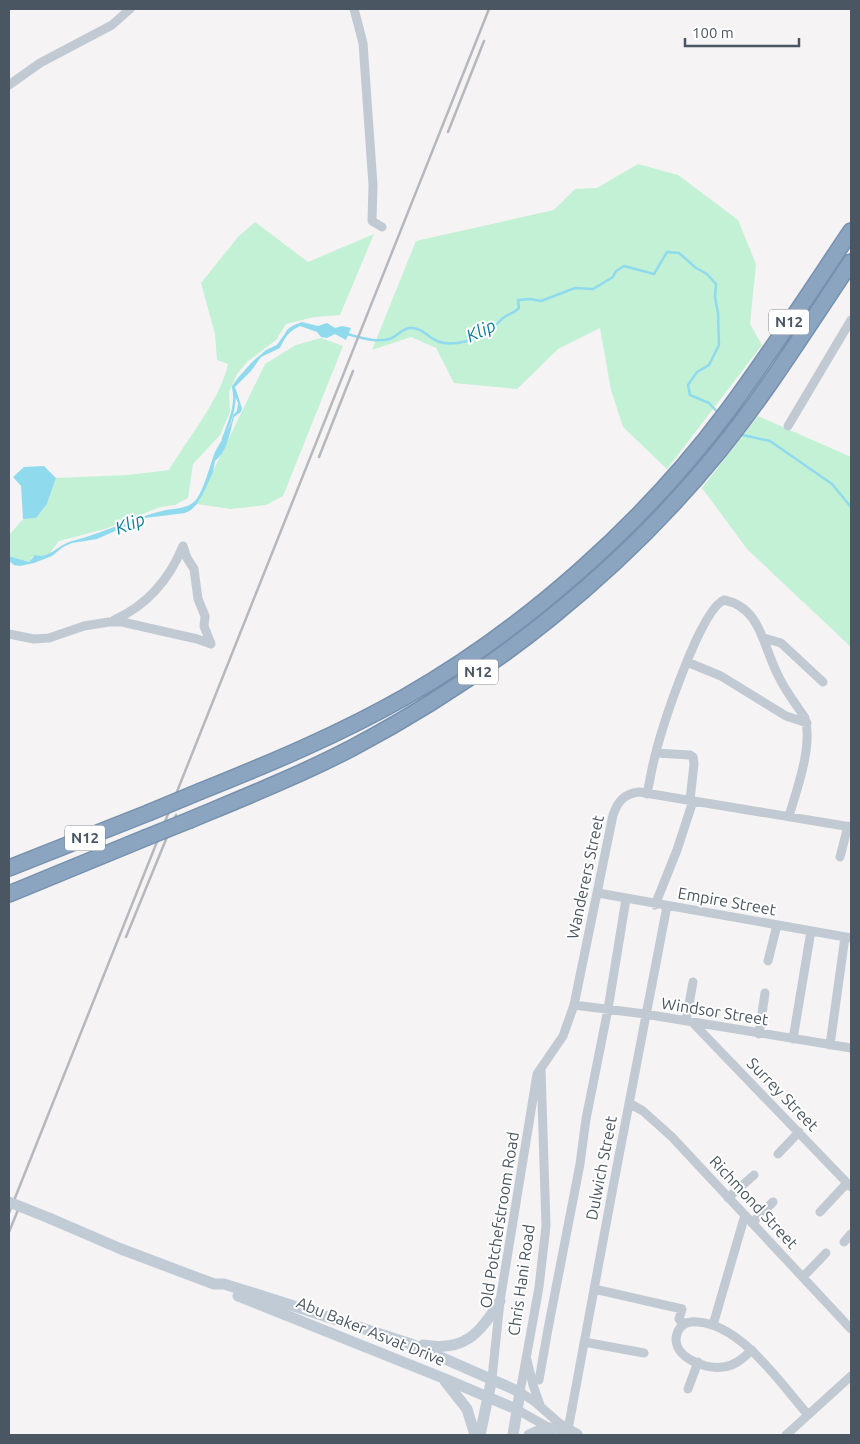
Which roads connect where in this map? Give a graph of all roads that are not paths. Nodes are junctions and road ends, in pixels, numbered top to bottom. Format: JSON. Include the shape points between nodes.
{"nodes":[{"id":1,"x":130,"y":9,"type":"edge"},
{"id":2,"x":354,"y":9,"type":"edge"},
{"id":3,"x":9,"y":85,"type":"edge"},
{"id":4,"x":382,"y":227,"type":"dead end"},
{"id":5,"x":851,"y":231,"type":"edge"},
{"id":6,"x":851,"y":262,"type":"edge"},
{"id":7,"x":851,"y":320,"type":"edge"},
{"id":8,"x":788,"y":426,"type":"dead end"},
{"id":9,"x":109,"y":622,"type":"junction"},
{"id":10,"x":9,"y":634,"type":"edge"},
{"id":11,"x":764,"y":638,"type":"junction"},
{"id":12,"x":687,"y":662,"type":"junction"},
{"id":13,"x":823,"y":682,"type":"dead end"},
{"id":14,"x":806,"y":723,"type":"junction"},
{"id":15,"x":656,"y":753,"type":"junction"},
{"id":16,"x":647,"y":794,"type":"junction"},
{"id":17,"x":691,"y":801,"type":"junction"},
{"id":18,"x":789,"y":816,"type":"junction"},
{"id":19,"x":850,"y":826,"type":"edge"},
{"id":20,"x":840,"y":857,"type":"dead end"},
{"id":21,"x":13,"y":867,"type":"edge"},
{"id":22,"x":13,"y":893,"type":"edge"},
{"id":23,"x":598,"y":893,"type":"junction"},
{"id":24,"x":626,"y":899,"type":"junction"},
{"id":25,"x":655,"y":904,"type":"junction"},
{"id":26,"x":667,"y":906,"type":"junction"},
{"id":27,"x":777,"y":925,"type":"junction"},
{"id":28,"x":812,"y":931,"type":"junction"},
{"id":29,"x":848,"y":937,"type":"edge"},
{"id":30,"x":768,"y":961,"type":"dead end"},
{"id":31,"x":693,"y":982,"type":"dead end"},
{"id":32,"x":765,"y":993,"type":"dead end"},
{"id":33,"x":574,"y":1005,"type":"junction"},
{"id":34,"x":608,"y":1009,"type":"junction"},
{"id":35,"x":645,"y":1014,"type":"junction"},
{"id":36,"x":689,"y":1022,"type":"junction"},
{"id":37,"x":759,"y":1034,"type":"junction"},
{"id":38,"x":793,"y":1039,"type":"junction"},
{"id":39,"x":830,"y":1045,"type":"junction"},
{"id":40,"x":851,"y":1048,"type":"edge"},
{"id":41,"x":540,"y":1068,"type":"junction"},
{"id":42,"x":629,"y":1103,"type":"junction"},
{"id":43,"x":799,"y":1132,"type":"junction"},
{"id":44,"x":778,"y":1154,"type":"dead end"},
{"id":45,"x":754,"y":1175,"type":"dead end"},
{"id":46,"x":849,"y":1185,"type":"edge"},
{"id":47,"x":728,"y":1198,"type":"junction"},
{"id":48,"x":9,"y":1202,"type":"edge"},
{"id":49,"x":774,"y":1202,"type":"dead end"},
{"id":50,"x":820,"y":1212,"type":"dead end"},
{"id":51,"x":745,"y":1215,"type":"junction"},
{"id":52,"x":752,"y":1223,"type":"junction"},
{"id":53,"x":851,"y":1234,"type":"edge"},
{"id":54,"x":844,"y":1242,"type":"dead end"},
{"id":55,"x":826,"y":1253,"type":"dead end"},
{"id":56,"x":803,"y":1277,"type":"junction"},
{"id":57,"x":214,"y":1284,"type":"junction"},
{"id":58,"x":594,"y":1289,"type":"junction"},
{"id":59,"x":500,"y":1301,"type":"junction"},
{"id":60,"x":684,"y":1324,"type":"junction"},
{"id":61,"x":712,"y":1325,"type":"junction"},
{"id":62,"x":851,"y":1329,"type":"edge"},
{"id":63,"x":584,"y":1342,"type":"junction"},
{"id":64,"x":411,"y":1344,"type":"junction"},
{"id":65,"x":752,"y":1350,"type":"junction"},
{"id":66,"x":644,"y":1354,"type":"dead end"},
{"id":67,"x":526,"y":1355,"type":"junction"},
{"id":68,"x":698,"y":1362,"type":"junction"},
{"id":69,"x":851,"y":1376,"type":"edge"},
{"id":70,"x":443,"y":1378,"type":"junction"},
{"id":71,"x":492,"y":1378,"type":"junction"},
{"id":72,"x":540,"y":1380,"type":"dead end"},
{"id":73,"x":688,"y":1390,"type":"dead end"},
{"id":74,"x":520,"y":1392,"type":"junction"},
{"id":75,"x":488,"y":1397,"type":"junction"},
{"id":76,"x":540,"y":1406,"type":"junction"},
{"id":77,"x":516,"y":1410,"type":"junction"},
{"id":78,"x":808,"y":1415,"type":"junction"},
{"id":79,"x":553,"y":1429,"type":"junction"},
{"id":80,"x":568,"y":1432,"type":"edge"},
{"id":81,"x":475,"y":1435,"type":"edge"},
{"id":82,"x":480,"y":1435,"type":"edge"},
{"id":83,"x":513,"y":1435,"type":"edge"},
{"id":84,"x":530,"y":1435,"type":"edge"},
{"id":85,"x":581,"y":1435,"type":"edge"},
{"id":86,"x":786,"y":1435,"type":"edge"}],
"edges":[{"from":1,"to":3,"type":"street","via":[[112,25],[40,63]]},
{"from":2,"to":4,"type":"street","via":[[363,43],[372,222]]},
{"from":5,"to":21,"type":"highway","number":"N12","bridge":true,"via":[[726,413],[702,442],[651,502],[533,610],[468,659],[338,733]]},
{"from":6,"to":22,"type":"highway","number":"N12","bridge":true,"via":[[717,454],[604,573],[535,632],[419,710],[351,748],[276,784]]},
{"from":7,"to":8,"type":"street"},
{"from":9,"to":9,"type":"street","via":[[139,625],[211,644],[204,626],[205,616],[198,599],[194,569],[183,546],[150,598]]},
{"from":9,"to":10,"type":"street","via":[[84,626],[49,638]]},
{"from":11,"to":12,"type":"street","via":[[748,613],[737,604],[724,600],[713,609]]},
{"from":11,"to":13,"type":"street","via":[[782,643]]},
{"from":11,"to":14,"type":"street","via":[[779,678]]},
{"from":12,"to":14,"type":"street","via":[[722,676],[786,716]]},
{"from":12,"to":15,"type":"street"},
{"from":14,"to":18,"type":"street","via":[[803,762]]},
{"from":15,"to":16,"type":"street"},
{"from":15,"to":17,"type":"street","via":[[690,755],[693,758]]},
{"from":16,"to":17,"type":"street","name":"Wanderers Street"},
{"from":16,"to":23,"type":"street","name":"Wanderers Street","via":[[627,795],[618,802]]},
{"from":17,"to":18,"type":"street","name":"Wanderers Street"},
{"from":17,"to":25,"type":"street","via":[[677,850]]},
{"from":18,"to":19,"type":"street","name":"Wanderers Street"},
{"from":19,"to":20,"type":"street"},
{"from":23,"to":24,"type":"street","name":"Empire Street"},
{"from":23,"to":33,"type":"street","name":"Wanderers Street"},
{"from":24,"to":25,"type":"street","name":"Empire Street"},
{"from":24,"to":34,"type":"street"},
{"from":25,"to":26,"type":"street","name":"Empire Street"},
{"from":26,"to":27,"type":"street","name":"Empire Street"},
{"from":26,"to":35,"type":"street","name":"Dulwich Street"},
{"from":27,"to":28,"type":"street","name":"Empire Street"},
{"from":27,"to":30,"type":"street"},
{"from":28,"to":29,"type":"street","name":"Empire Street"},
{"from":28,"to":38,"type":"street"},
{"from":29,"to":39,"type":"street"},
{"from":31,"to":36,"type":"street"},
{"from":32,"to":37,"type":"street"},
{"from":33,"to":34,"type":"street","name":"Windsor Street"},
{"from":33,"to":41,"type":"street","name":"Wanderers Street","via":[[563,1036]]},
{"from":34,"to":35,"type":"street","name":"Windsor Street"},
{"from":34,"to":72,"type":"street"},
{"from":35,"to":36,"type":"street","name":"Windsor Street"},
{"from":35,"to":42,"type":"street","name":"Dulwich Street"},
{"from":36,"to":37,"type":"street","name":"Windsor Street"},
{"from":36,"to":43,"type":"street","name":"Surrey Street"},
{"from":37,"to":38,"type":"street","name":"Windsor Street"},
{"from":38,"to":39,"type":"street","name":"Windsor Street"},
{"from":39,"to":40,"type":"street","name":"Windsor Street"},
{"from":41,"to":59,"type":"street","name":"Old Potchefstroom Road"},
{"from":41,"to":67,"type":"street","name":"Chris Hani Road","via":[[546,1226]]},
{"from":42,"to":47,"type":"street","name":"Richmond Street","via":[[656,1121]]},
{"from":42,"to":58,"type":"street","name":"Dulwich Street"},
{"from":43,"to":44,"type":"street"},
{"from":43,"to":46,"type":"street","name":"Surrey Street"},
{"from":45,"to":47,"type":"street"},
{"from":46,"to":50,"type":"street"},
{"from":47,"to":51,"type":"street","name":"Richmond Street"},
{"from":48,"to":57,"type":"main road","name":"Abu Baker Asvat Drive","bridge":true},
{"from":49,"to":52,"type":"street"},
{"from":51,"to":52,"type":"street","name":"Richmond Street"},
{"from":51,"to":61,"type":"street"},
{"from":52,"to":56,"type":"street","name":"Richmond Street"},
{"from":53,"to":54,"type":"street"},
{"from":55,"to":56,"type":"street"},
{"from":56,"to":62,"type":"street","name":"Richmond Street"},
{"from":57,"to":64,"type":"main road","name":"Abu Baker Asvat Drive","via":[[224,1284]]},
{"from":57,"to":70,"type":"main road","name":"Abu Baker Asvat Drive"},
{"from":58,"to":60,"type":"street","via":[[682,1309],[679,1319]]},
{"from":58,"to":63,"type":"street","name":"Dulwich Street"},
{"from":59,"to":64,"type":"main road","via":[[477,1334],[466,1341],[444,1347]]},
{"from":59,"to":71,"type":"street","name":"Old Potchefstroom Road"},
{"from":60,"to":61,"type":"street","via":[[692,1321]]},
{"from":60,"to":68,"type":"street","via":[[678,1330],[678,1349]]},
{"from":61,"to":65,"type":"street","via":[[733,1334]]},
{"from":63,"to":66,"type":"street"},
{"from":63,"to":80,"type":"street","name":"Dulwich Street"},
{"from":64,"to":71,"type":"main road","name":"Abu Baker Asvat Drive"},
{"from":65,"to":68,"type":"street","via":[[741,1360],[722,1368]]},
{"from":65,"to":78,"type":"street"},
{"from":67,"to":74,"type":"street","name":"Chris Hani Road"},
{"from":67,"to":76,"type":"street"},
{"from":68,"to":73,"type":"street"},
{"from":69,"to":78,"type":"street"},
{"from":70,"to":75,"type":"main road","name":"Abu Baker Asvat Drive"},
{"from":70,"to":81,"type":"main road","via":[[464,1405]]},
{"from":71,"to":74,"type":"main road","name":"Abu Baker Asvat Drive"},
{"from":71,"to":75,"type":"main road"},
{"from":74,"to":76,"type":"street"},
{"from":74,"to":77,"type":"main road","name":"Chris Hani Road"},
{"from":75,"to":77,"type":"main road","name":"Abu Baker Asvat Drive"},
{"from":75,"to":82,"type":"main road"},
{"from":76,"to":80,"type":"street"},
{"from":77,"to":79,"type":"street"},
{"from":77,"to":83,"type":"main road","name":"Chris Hani Road"},
{"from":78,"to":86,"type":"street"},
{"from":79,"to":80,"type":"street"},
{"from":79,"to":84,"type":"main road"},
{"from":80,"to":85,"type":"street"}]}
